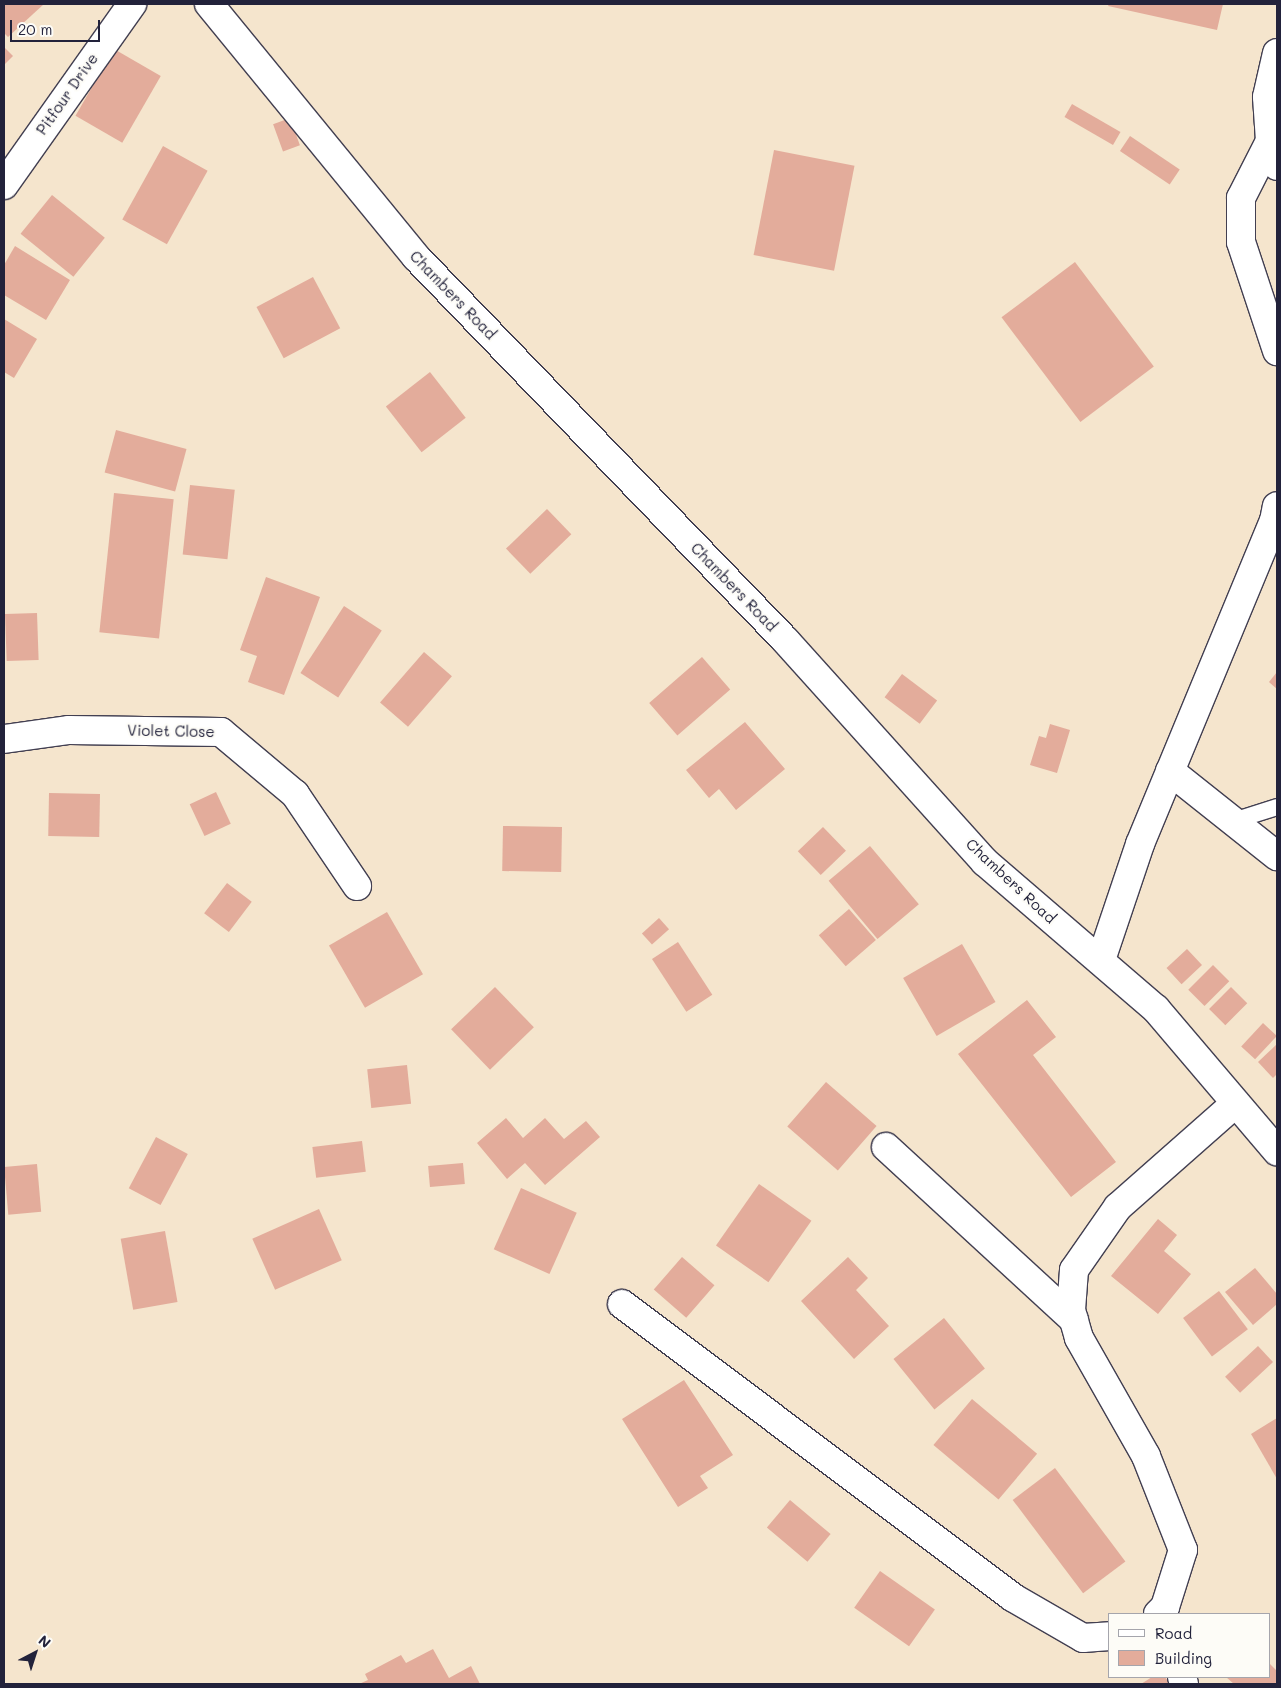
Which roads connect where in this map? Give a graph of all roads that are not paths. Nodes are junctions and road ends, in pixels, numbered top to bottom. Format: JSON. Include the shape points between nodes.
{"nodes":[{"id":1,"x":132,"y":4,"type":"edge"},
{"id":2,"x":209,"y":4,"type":"edge"},
{"id":3,"x":1277,"y":53,"type":"edge"},
{"id":4,"x":1273,"y":154,"type":"edge"},
{"id":5,"x":4,"y":184,"type":"edge"},
{"id":6,"x":1277,"y":352,"type":"edge"},
{"id":7,"x":1277,"y":506,"type":"edge"},
{"id":8,"x":4,"y":739,"type":"edge"},
{"id":9,"x":1170,"y":771,"type":"junction"},
{"id":10,"x":1277,"y":807,"type":"edge"},
{"id":11,"x":1233,"y":821,"type":"junction"},
{"id":12,"x":1277,"y":856,"type":"edge"},
{"id":13,"x":357,"y":886,"type":"dead end"},
{"id":14,"x":1101,"y":960,"type":"junction"},
{"id":15,"x":1235,"y":1104,"type":"junction"},
{"id":16,"x":886,"y":1147,"type":"dead end"},
{"id":17,"x":1277,"y":1151,"type":"edge"},
{"id":18,"x":622,"y":1304,"type":"dead end"},
{"id":19,"x":1074,"y":1320,"type":"junction"},
{"id":20,"x":1159,"y":1613,"type":"edge"},
{"id":21,"x":1108,"y":1636,"type":"edge"}],
"edges":[{"from":1,"to":5,"type":"street","name":"Pitfour Drive"},
{"from":2,"to":14,"type":"street","name":"Chambers Road","via":[[416,257],[786,640],[985,862]]},
{"from":3,"to":4,"type":"street","via":[[1268,97]]},
{"from":4,"to":6,"type":"street","via":[[1241,198],[1241,242]]},
{"from":7,"to":9,"type":"street","via":[[1274,522]]},
{"from":8,"to":13,"type":"street","name":"Violet Close","via":[[69,730],[221,732],[295,794]]},
{"from":9,"to":11,"type":"street"},
{"from":9,"to":14,"type":"street","via":[[1140,844]]},
{"from":10,"to":11,"type":"lane"},
{"from":11,"to":12,"type":"street"},
{"from":14,"to":15,"type":"street","name":"Chambers Road","via":[[1156,1009]]},
{"from":15,"to":17,"type":"street","name":"Chambers Road"},
{"from":15,"to":19,"type":"street","via":[[1118,1207],[1074,1270],[1071,1310]]},
{"from":16,"to":19,"type":"street"},
{"from":18,"to":21,"type":"street","via":[[1012,1597],[1083,1638]]},
{"from":19,"to":20,"type":"street","via":[[1079,1338],[1146,1456],[1183,1550],[1165,1607]]}]}
